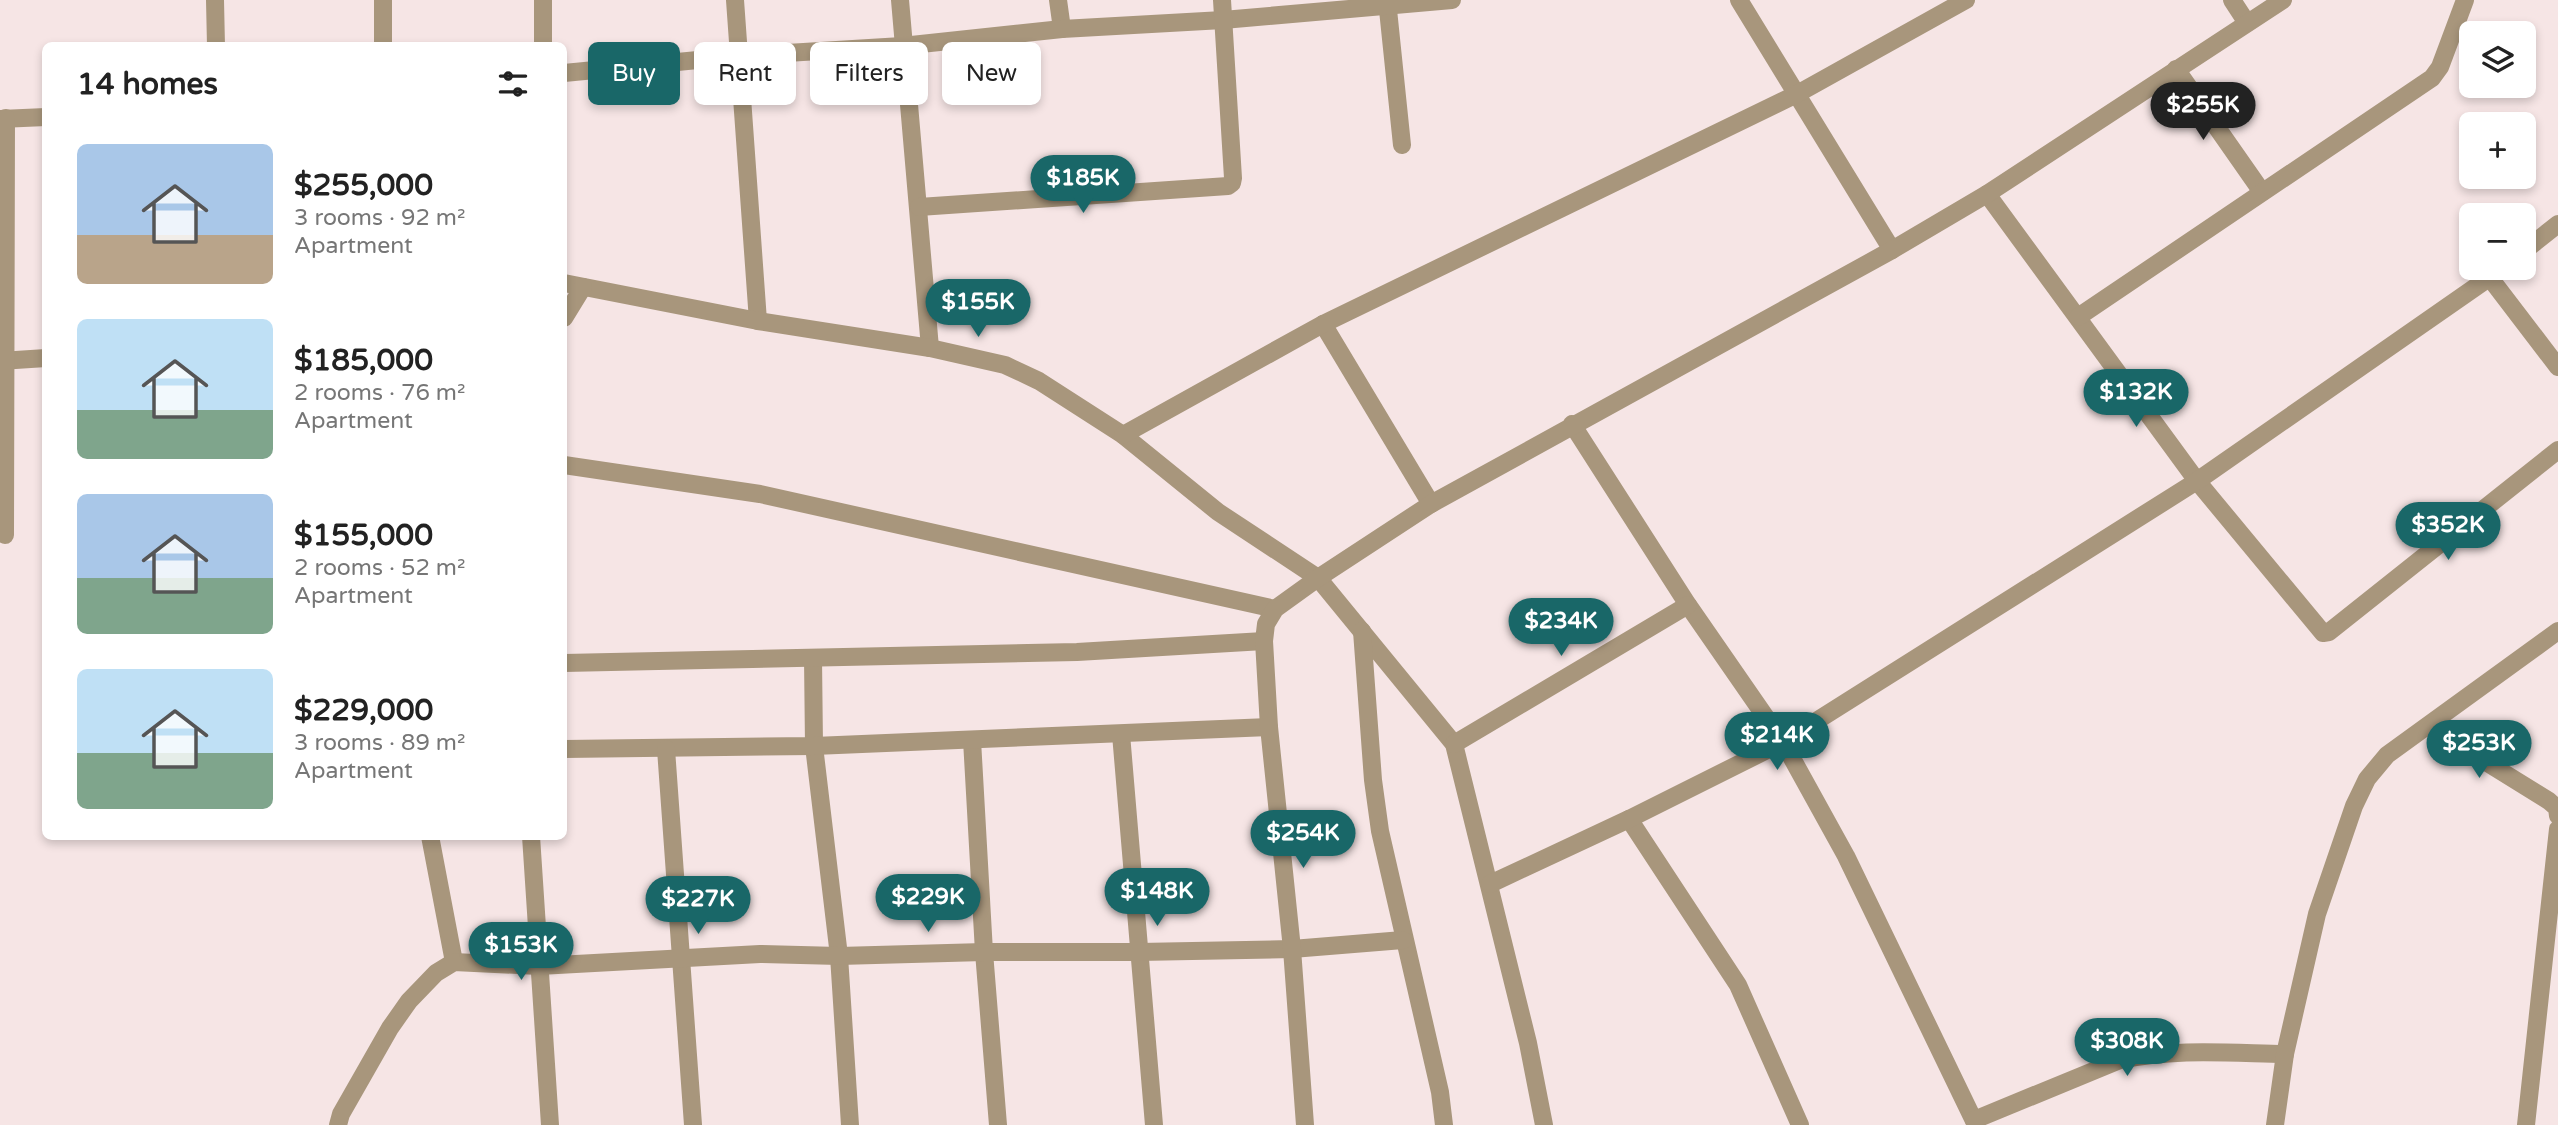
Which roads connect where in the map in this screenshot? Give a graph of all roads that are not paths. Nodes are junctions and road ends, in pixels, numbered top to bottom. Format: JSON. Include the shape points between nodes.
{"nodes":[{"id":1,"x":215,"y":0,"type":"edge"},
{"id":2,"x":383,"y":0,"type":"edge"},
{"id":3,"x":543,"y":0,"type":"edge"},
{"id":4,"x":735,"y":0,"type":"edge"},
{"id":5,"x":900,"y":0,"type":"edge"},
{"id":6,"x":1058,"y":0,"type":"edge"},
{"id":7,"x":1222,"y":0,"type":"edge"},
{"id":8,"x":1452,"y":0,"type":"edge"},
{"id":9,"x":1739,"y":0,"type":"edge"},
{"id":10,"x":1966,"y":0,"type":"edge"},
{"id":11,"x":2232,"y":0,"type":"edge"},
{"id":12,"x":2283,"y":0,"type":"edge"},
{"id":13,"x":2465,"y":0,"type":"edge"},
{"id":14,"x":1387,"y":2,"type":"edge"},
{"id":15,"x":1223,"y":20,"type":"junction"},
{"id":16,"x":2247,"y":23,"type":"junction"},
{"id":17,"x":1062,"y":29,"type":"junction"},
{"id":18,"x":216,"y":42,"type":"edge"},
{"id":19,"x":383,"y":42,"type":"edge"},
{"id":20,"x":543,"y":42,"type":"edge"},
{"id":21,"x":738,"y":42,"type":"edge"},
{"id":22,"x":902,"y":42,"type":"edge"},
{"id":23,"x":928,"y":43,"type":"edge"},
{"id":24,"x":694,"y":60,"type":"edge"},
{"id":25,"x":2176,"y":69,"type":"junction"},
{"id":26,"x":567,"y":73,"type":"edge"},
{"id":27,"x":1797,"y":94,"type":"junction"},
{"id":28,"x":743,"y":105,"type":"edge"},
{"id":29,"x":908,"y":105,"type":"edge"},
{"id":30,"x":42,"y":117,"type":"edge"},
{"id":31,"x":3,"y":118,"type":"edge"},
{"id":32,"x":1402,"y":145,"type":"dead end"},
{"id":33,"x":2262,"y":192,"type":"junction"},
{"id":34,"x":1987,"y":194,"type":"junction"},
{"id":35,"x":919,"y":207,"type":"junction"},
{"id":36,"x":2558,"y":224,"type":"edge"},
{"id":37,"x":2536,"y":241,"type":"edge"},
{"id":38,"x":1892,"y":250,"type":"junction"},
{"id":39,"x":2487,"y":280,"type":"edge"},
{"id":40,"x":2502,"y":280,"type":"edge"},
{"id":41,"x":567,"y":284,"type":"edge"},
{"id":42,"x":583,"y":287,"type":"junction"},
{"id":43,"x":567,"y":313,"type":"edge"},
{"id":44,"x":2078,"y":317,"type":"junction"},
{"id":45,"x":758,"y":321,"type":"junction"},
{"id":46,"x":1323,"y":324,"type":"junction"},
{"id":47,"x":930,"y":348,"type":"junction"},
{"id":48,"x":42,"y":358,"type":"edge"},
{"id":49,"x":2,"y":361,"type":"edge"},
{"id":50,"x":2558,"y":367,"type":"edge"},
{"id":51,"x":1572,"y":424,"type":"junction"},
{"id":52,"x":1123,"y":435,"type":"junction"},
{"id":53,"x":2558,"y":450,"type":"edge"},
{"id":54,"x":567,"y":465,"type":"edge"},
{"id":55,"x":2197,"y":481,"type":"junction"},
{"id":56,"x":1431,"y":504,"type":"junction"},
{"id":57,"x":5,"y":536,"type":"dead end"},
{"id":58,"x":1318,"y":578,"type":"junction"},
{"id":59,"x":1688,"y":605,"type":"junction"},
{"id":60,"x":1275,"y":609,"type":"junction"},
{"id":61,"x":1362,"y":631,"type":"junction"},
{"id":62,"x":2558,"y":631,"type":"edge"},
{"id":63,"x":1264,"y":641,"type":"junction"},
{"id":64,"x":813,"y":658,"type":"junction"},
{"id":65,"x":567,"y":663,"type":"edge"},
{"id":66,"x":2428,"y":726,"type":"junction"},
{"id":67,"x":1269,"y":727,"type":"junction"},
{"id":68,"x":1121,"y":734,"type":"junction"},
{"id":69,"x":972,"y":740,"type":"junction"},
{"id":70,"x":1783,"y":742,"type":"junction"},
{"id":71,"x":1454,"y":744,"type":"junction"},
{"id":72,"x":814,"y":746,"type":"junction"},
{"id":73,"x":567,"y":749,"type":"edge"},
{"id":74,"x":666,"y":749,"type":"junction"},
{"id":75,"x":2558,"y":816,"type":"edge"},
{"id":76,"x":1629,"y":820,"type":"junction"},
{"id":77,"x":2558,"y":829,"type":"edge"},
{"id":78,"x":431,"y":840,"type":"edge"},
{"id":79,"x":531,"y":840,"type":"edge"},
{"id":80,"x":1490,"y":884,"type":"junction"},
{"id":81,"x":1403,"y":940,"type":"junction"},
{"id":82,"x":1292,"y":949,"type":"junction"},
{"id":83,"x":984,"y":952,"type":"junction"},
{"id":84,"x":1139,"y":952,"type":"junction"},
{"id":85,"x":839,"y":956,"type":"junction"},
{"id":86,"x":680,"y":957,"type":"junction"},
{"id":87,"x":454,"y":962,"type":"junction"},
{"id":88,"x":539,"y":966,"type":"junction"},
{"id":89,"x":2285,"y":1054,"type":"junction"},
{"id":90,"x":1975,"y":1123,"type":"edge"},
{"id":91,"x":338,"y":1125,"type":"edge"},
{"id":92,"x":550,"y":1125,"type":"edge"},
{"id":93,"x":693,"y":1125,"type":"edge"},
{"id":94,"x":850,"y":1125,"type":"edge"},
{"id":95,"x":998,"y":1125,"type":"edge"},
{"id":96,"x":1154,"y":1125,"type":"edge"},
{"id":97,"x":1305,"y":1125,"type":"edge"},
{"id":98,"x":1444,"y":1125,"type":"edge"},
{"id":99,"x":1544,"y":1125,"type":"edge"},
{"id":100,"x":1800,"y":1125,"type":"edge"},
{"id":101,"x":2275,"y":1125,"type":"edge"},
{"id":102,"x":2526,"y":1125,"type":"edge"}],
"edges":[{"from":1,"to":18,"type":"street"},
{"from":2,"to":19,"type":"street"},
{"from":3,"to":20,"type":"street"},
{"from":4,"to":21,"type":"street"},
{"from":5,"to":22,"type":"street"},
{"from":6,"to":17,"type":"street"},
{"from":7,"to":15,"type":"street"},
{"from":8,"to":14,"type":"street"},
{"from":9,"to":27,"type":"street"},
{"from":10,"to":27,"type":"street"},
{"from":11,"to":16,"type":"street"},
{"from":12,"to":16,"type":"street"},
{"from":13,"to":33,"type":"street","via":[[2432,78]]},
{"from":14,"to":15,"type":"street"},
{"from":14,"to":32,"type":"street"},
{"from":15,"to":17,"type":"street"},
{"from":15,"to":35,"type":"street","via":[[1233,178],[1228,186]]},
{"from":16,"to":25,"type":"street"},
{"from":17,"to":23,"type":"street"},
{"from":24,"to":26,"type":"street"},
{"from":25,"to":33,"type":"street"},
{"from":25,"to":34,"type":"street"},
{"from":27,"to":38,"type":"street"},
{"from":27,"to":46,"type":"street"},
{"from":28,"to":45,"type":"street"},
{"from":29,"to":35,"type":"street"},
{"from":30,"to":31,"type":"street"},
{"from":31,"to":49,"type":"street"},
{"from":33,"to":44,"type":"street"},
{"from":34,"to":38,"type":"street"},
{"from":34,"to":44,"type":"street"},
{"from":35,"to":47,"type":"street"},
{"from":36,"to":37,"type":"street"},
{"from":38,"to":51,"type":"street"},
{"from":39,"to":55,"type":"street"},
{"from":40,"to":50,"type":"street"},
{"from":41,"to":42,"type":"street"},
{"from":42,"to":43,"type":"street"},
{"from":42,"to":45,"type":"street"},
{"from":44,"to":55,"type":"street"},
{"from":45,"to":47,"type":"street"},
{"from":46,"to":52,"type":"street"},
{"from":46,"to":56,"type":"street"},
{"from":47,"to":52,"type":"street","via":[[1006,365]]},
{"from":48,"to":49,"type":"street"},
{"from":49,"to":57,"type":"street"},
{"from":51,"to":56,"type":"street"},
{"from":51,"to":59,"type":"street"},
{"from":52,"to":58,"type":"street","via":[[1218,512]]},
{"from":53,"to":55,"type":"street","via":[[2323,633]]},
{"from":54,"to":60,"type":"street","via":[[760,494]]},
{"from":55,"to":70,"type":"street"},
{"from":56,"to":58,"type":"street"},
{"from":58,"to":60,"type":"street"},
{"from":58,"to":61,"type":"street"},
{"from":59,"to":70,"type":"street"},
{"from":59,"to":71,"type":"street"},
{"from":60,"to":63,"type":"street","via":[[1266,624]]},
{"from":61,"to":71,"type":"street"},
{"from":61,"to":81,"type":"street","via":[[1373,780]]},
{"from":62,"to":66,"type":"street"},
{"from":63,"to":64,"type":"street","via":[[1077,652]]},
{"from":63,"to":67,"type":"street"},
{"from":64,"to":65,"type":"street"},
{"from":64,"to":72,"type":"street"},
{"from":66,"to":75,"type":"street","via":[[2549,801]]},
{"from":66,"to":89,"type":"street","via":[[2388,755],[2367,779],[2354,806],[2316,914]]},
{"from":67,"to":68,"type":"street"},
{"from":67,"to":82,"type":"street"},
{"from":68,"to":69,"type":"street"},
{"from":68,"to":84,"type":"street"},
{"from":69,"to":72,"type":"street"},
{"from":69,"to":83,"type":"street"},
{"from":70,"to":76,"type":"street"},
{"from":70,"to":90,"type":"street","via":[[1846,856]]},
{"from":71,"to":80,"type":"street"},
{"from":72,"to":74,"type":"street"},
{"from":72,"to":85,"type":"street"},
{"from":73,"to":74,"type":"street"},
{"from":74,"to":86,"type":"street"},
{"from":76,"to":80,"type":"street"},
{"from":76,"to":100,"type":"street","via":[[1738,985]]},
{"from":77,"to":102,"type":"street"},
{"from":78,"to":87,"type":"street"},
{"from":79,"to":88,"type":"street"},
{"from":80,"to":99,"type":"street"},
{"from":81,"to":82,"type":"street"},
{"from":81,"to":98,"type":"street"},
{"from":82,"to":84,"type":"street"},
{"from":82,"to":97,"type":"street"},
{"from":83,"to":84,"type":"street"},
{"from":83,"to":85,"type":"street"},
{"from":83,"to":95,"type":"street"},
{"from":84,"to":96,"type":"street"},
{"from":85,"to":86,"type":"street"},
{"from":85,"to":94,"type":"street"},
{"from":86,"to":88,"type":"street"},
{"from":86,"to":93,"type":"street"},
{"from":87,"to":88,"type":"street"},
{"from":87,"to":91,"type":"street","via":[[409,1001]]},
{"from":88,"to":92,"type":"street"},
{"from":89,"to":90,"type":"street","via":[[2175,1052],[2120,1060]]},
{"from":89,"to":101,"type":"street"}]}
